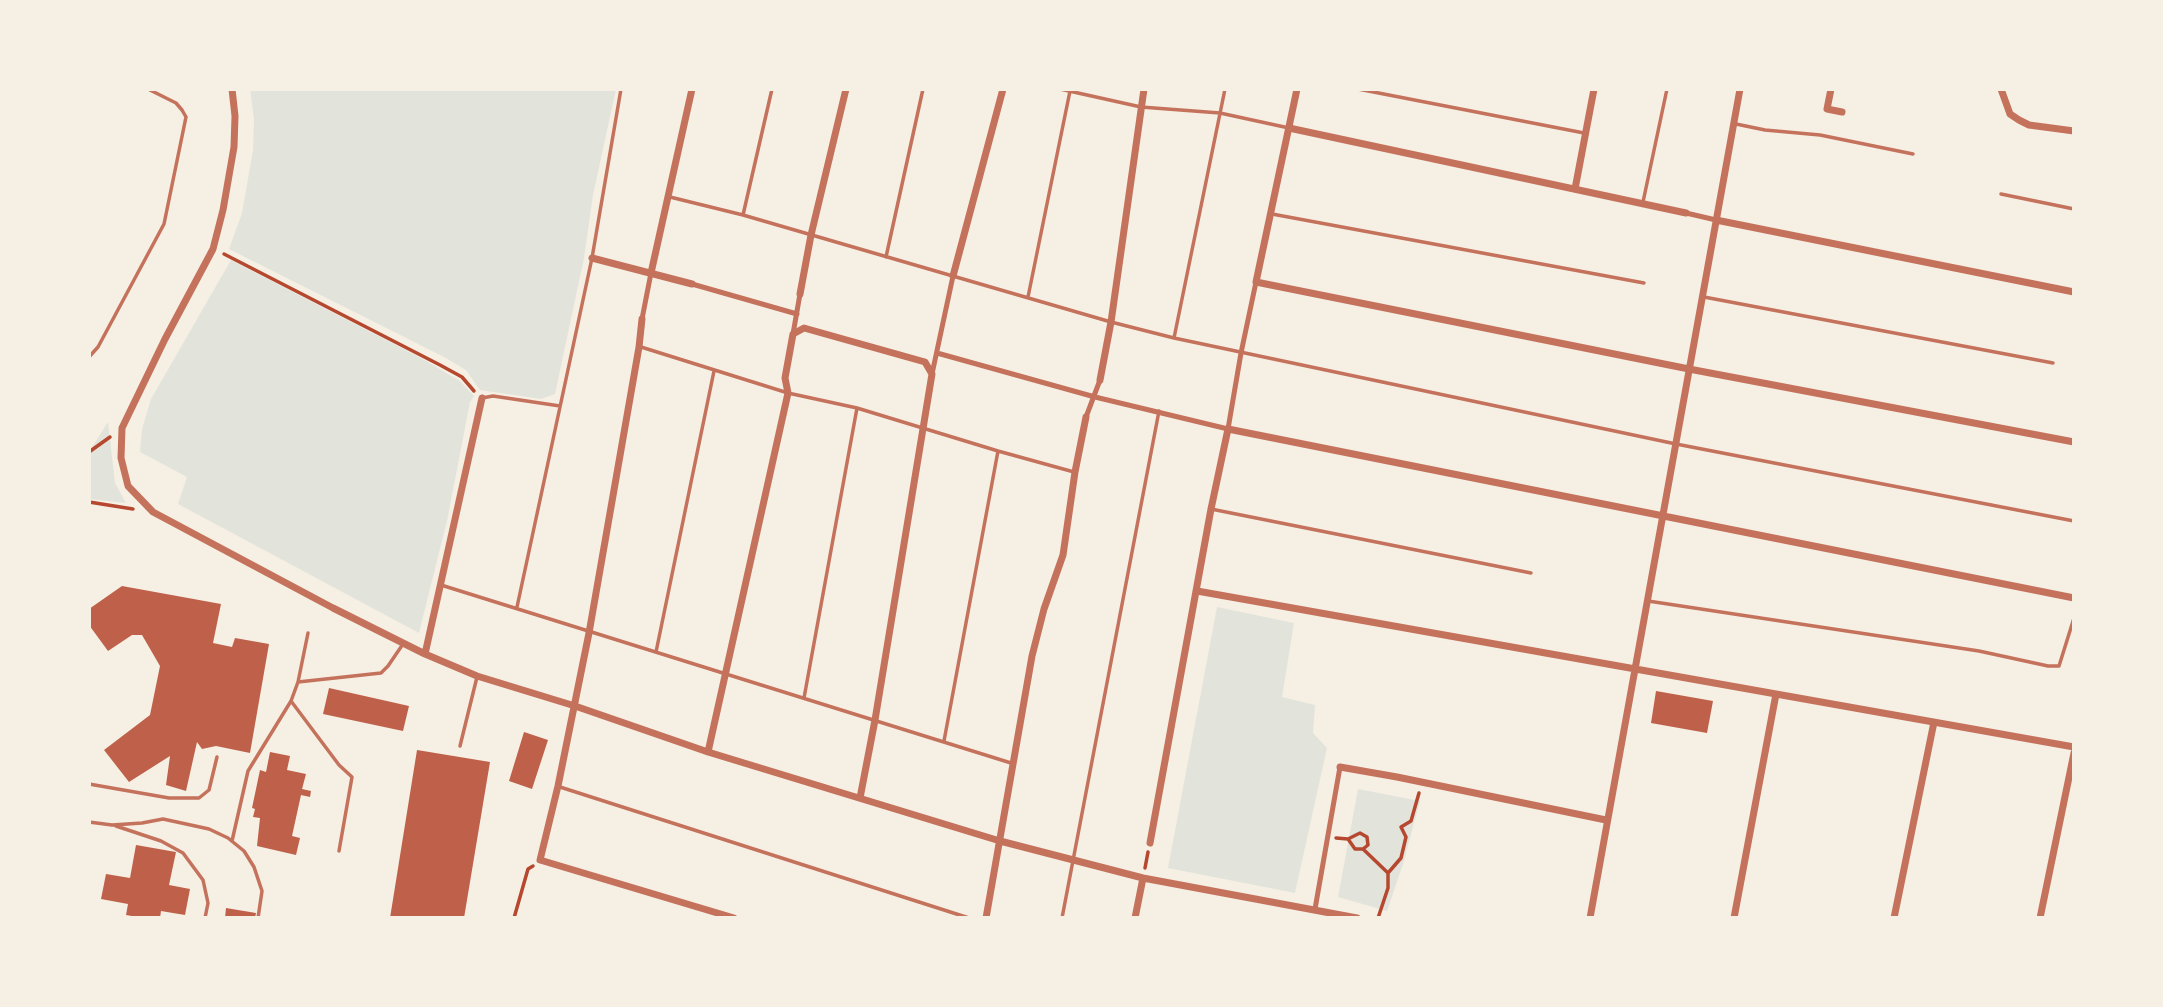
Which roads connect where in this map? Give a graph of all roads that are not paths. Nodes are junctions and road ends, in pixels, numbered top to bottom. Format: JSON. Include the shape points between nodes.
{"nodes":[{"id":1,"x":148,"y":89,"type":"edge"},
{"id":2,"x":232,"y":89,"type":"edge"},
{"id":3,"x":621,"y":89,"type":"edge"},
{"id":4,"x":692,"y":89,"type":"edge"},
{"id":5,"x":772,"y":89,"type":"edge"},
{"id":6,"x":846,"y":89,"type":"edge"},
{"id":7,"x":923,"y":89,"type":"edge"},
{"id":8,"x":1003,"y":89,"type":"edge"},
{"id":9,"x":1060,"y":89,"type":"edge"},
{"id":10,"x":1144,"y":89,"type":"edge"},
{"id":11,"x":1225,"y":89,"type":"edge"},
{"id":12,"x":1297,"y":89,"type":"edge"},
{"id":13,"x":1358,"y":89,"type":"edge"},
{"id":14,"x":1594,"y":89,"type":"edge"},
{"id":15,"x":1667,"y":89,"type":"edge"},
{"id":16,"x":1740,"y":89,"type":"edge"},
{"id":17,"x":1831,"y":89,"type":"edge"},
{"id":18,"x":2001,"y":89,"type":"edge"},
{"id":19,"x":1071,"y":90,"type":"edge"},
{"id":20,"x":1141,"y":107,"type":"junction"},
{"id":21,"x":1842,"y":112,"type":"dead end"},
{"id":22,"x":1220,"y":113,"type":"junction"},
{"id":23,"x":1734,"y":124,"type":"junction"},
{"id":24,"x":1289,"y":128,"type":"junction"},
{"id":25,"x":2074,"y":131,"type":"edge"},
{"id":26,"x":1586,"y":133,"type":"junction"},
{"id":27,"x":1913,"y":154,"type":"dead end"},
{"id":28,"x":1575,"y":189,"type":"junction"},
{"id":29,"x":2001,"y":194,"type":"dead end"},
{"id":30,"x":668,"y":196,"type":"junction"},
{"id":31,"x":1643,"y":204,"type":"junction"},
{"id":32,"x":2074,"y":209,"type":"edge"},
{"id":33,"x":1686,"y":213,"type":"joint"},
{"id":34,"x":1272,"y":214,"type":"junction"},
{"id":35,"x":743,"y":215,"type":"junction"},
{"id":36,"x":1716,"y":220,"type":"junction"},
{"id":37,"x":811,"y":235,"type":"junction"},
{"id":38,"x":886,"y":257,"type":"junction"},
{"id":39,"x":592,"y":258,"type":"junction"},
{"id":40,"x":652,"y":273,"type":"junction"},
{"id":41,"x":953,"y":276,"type":"junction"},
{"id":42,"x":1256,"y":282,"type":"junction"},
{"id":43,"x":1644,"y":283,"type":"dead end"},
{"id":44,"x":692,"y":284,"type":"joint"},
{"id":45,"x":2074,"y":292,"type":"edge"},
{"id":46,"x":800,"y":294,"type":"joint"},
{"id":47,"x":1702,"y":296,"type":"junction"},
{"id":48,"x":1028,"y":298,"type":"junction"},
{"id":49,"x":797,"y":314,"type":"junction"},
{"id":50,"x":642,"y":319,"type":"joint"},
{"id":51,"x":1111,"y":322,"type":"junction"},
{"id":52,"x":793,"y":334,"type":"junction"},
{"id":53,"x":1174,"y":338,"type":"junction"},
{"id":54,"x":639,"y":347,"type":"junction"},
{"id":55,"x":937,"y":352,"type":"junction"},
{"id":56,"x":1241,"y":353,"type":"junction"},
{"id":57,"x":89,"y":357,"type":"edge"},
{"id":58,"x":2053,"y":363,"type":"dead end"},
{"id":59,"x":1689,"y":369,"type":"junction"},
{"id":60,"x":714,"y":371,"type":"junction"},
{"id":61,"x":932,"y":374,"type":"junction"},
{"id":62,"x":1100,"y":380,"type":"joint"},
{"id":63,"x":788,"y":393,"type":"junction"},
{"id":64,"x":1095,"y":397,"type":"junction"},
{"id":65,"x":482,"y":398,"type":"joint"},
{"id":66,"x":560,"y":406,"type":"junction"},
{"id":67,"x":857,"y":408,"type":"junction"},
{"id":68,"x":1159,"y":411,"type":"junction"},
{"id":69,"x":1086,"y":417,"type":"joint"},
{"id":70,"x":922,"y":428,"type":"junction"},
{"id":71,"x":1228,"y":429,"type":"junction"},
{"id":72,"x":2074,"y":442,"type":"edge"},
{"id":73,"x":1676,"y":444,"type":"junction"},
{"id":74,"x":999,"y":451,"type":"junction"},
{"id":75,"x":1075,"y":472,"type":"junction"},
{"id":76,"x":1211,"y":509,"type":"junction"},
{"id":77,"x":1663,"y":516,"type":"junction"},
{"id":78,"x":2074,"y":521,"type":"edge"},
{"id":79,"x":1531,"y":573,"type":"dead end"},
{"id":80,"x":440,"y":585,"type":"junction"},
{"id":81,"x":1197,"y":591,"type":"junction"},
{"id":82,"x":2074,"y":598,"type":"edge"},
{"id":83,"x":1648,"y":600,"type":"junction"},
{"id":84,"x":517,"y":607,"type":"junction"},
{"id":85,"x":2074,"y":618,"type":"edge"},
{"id":86,"x":589,"y":633,"type":"junction"},
{"id":87,"x":308,"y":634,"type":"dead end"},
{"id":88,"x":403,"y":644,"type":"junction"},
{"id":89,"x":656,"y":652,"type":"junction"},
{"id":90,"x":425,"y":654,"type":"junction"},
{"id":91,"x":1635,"y":669,"type":"junction"},
{"id":92,"x":725,"y":673,"type":"junction"},
{"id":93,"x":477,"y":676,"type":"junction"},
{"id":94,"x":298,"y":682,"type":"junction"},
{"id":95,"x":1776,"y":694,"type":"junction"},
{"id":96,"x":804,"y":698,"type":"junction"},
{"id":97,"x":291,"y":701,"type":"junction"},
{"id":98,"x":575,"y":706,"type":"junction"},
{"id":99,"x":875,"y":720,"type":"junction"},
{"id":100,"x":1934,"y":722,"type":"junction"},
{"id":101,"x":944,"y":741,"type":"junction"},
{"id":102,"x":460,"y":746,"type":"dead end"},
{"id":103,"x":2074,"y":747,"type":"edge"},
{"id":104,"x":708,"y":752,"type":"junction"},
{"id":105,"x":2074,"y":753,"type":"edge"},
{"id":106,"x":217,"y":757,"type":"dead end"},
{"id":107,"x":1013,"y":764,"type":"junction"},
{"id":108,"x":1340,"y":767,"type":"joint"},
{"id":109,"x":89,"y":784,"type":"edge"},
{"id":110,"x":558,"y":786,"type":"junction"},
{"id":111,"x":860,"y":797,"type":"junction"},
{"id":112,"x":1606,"y":820,"type":"junction"},
{"id":113,"x":89,"y":822,"type":"edge"},
{"id":114,"x":112,"y":825,"type":"junction"},
{"id":115,"x":232,"y":841,"type":"junction"},
{"id":116,"x":999,"y":841,"type":"junction"},
{"id":117,"x":1150,"y":843,"type":"road end"},
{"id":118,"x":339,"y":851,"type":"dead end"},
{"id":119,"x":1073,"y":859,"type":"junction"},
{"id":120,"x":1143,"y":878,"type":"junction"},
{"id":121,"x":1315,"y":909,"type":"junction"},
{"id":122,"x":205,"y":918,"type":"edge"},
{"id":123,"x":258,"y":918,"type":"edge"},
{"id":124,"x":734,"y":918,"type":"edge"},
{"id":125,"x":969,"y":918,"type":"edge"},
{"id":126,"x":986,"y":918,"type":"edge"},
{"id":127,"x":1062,"y":918,"type":"edge"},
{"id":128,"x":1135,"y":918,"type":"edge"},
{"id":129,"x":1357,"y":918,"type":"edge"},
{"id":130,"x":1590,"y":918,"type":"edge"},
{"id":131,"x":1734,"y":918,"type":"edge"},
{"id":132,"x":1894,"y":918,"type":"edge"},
{"id":133,"x":2040,"y":918,"type":"edge"}],
"edges":[{"from":1,"to":57,"type":"lane","via":[[176,103],[186,117],[164,224]]},
{"from":2,"to":88,"type":"street","via":[[234,147],[223,210],[212,249],[122,428],[121,458],[128,486],[153,512]]},
{"from":3,"to":39,"type":"lane"},
{"from":4,"to":30,"type":"street"},
{"from":5,"to":35,"type":"lane"},
{"from":6,"to":37,"type":"street"},
{"from":7,"to":38,"type":"lane"},
{"from":8,"to":41,"type":"street"},
{"from":9,"to":19,"type":"lane"},
{"from":10,"to":20,"type":"street"},
{"from":11,"to":22,"type":"lane"},
{"from":12,"to":24,"type":"street"},
{"from":13,"to":26,"type":"lane"},
{"from":14,"to":26,"type":"street"},
{"from":15,"to":31,"type":"lane"},
{"from":16,"to":23,"type":"street"},
{"from":17,"to":21,"type":"street","via":[[1828,109]]},
{"from":18,"to":25,"type":"street","via":[[2010,114],[2019,120]]},
{"from":19,"to":20,"type":"lane"},
{"from":19,"to":48,"type":"lane"},
{"from":20,"to":22,"type":"lane"},
{"from":20,"to":51,"type":"street"},
{"from":22,"to":24,"type":"lane"},
{"from":22,"to":53,"type":"lane"},
{"from":23,"to":27,"type":"lane"},
{"from":23,"to":36,"type":"street"},
{"from":24,"to":28,"type":"street"},
{"from":24,"to":34,"type":"street"},
{"from":26,"to":28,"type":"street"},
{"from":28,"to":31,"type":"street"},
{"from":29,"to":32,"type":"lane"},
{"from":30,"to":35,"type":"lane"},
{"from":30,"to":40,"type":"street"},
{"from":31,"to":33,"type":"street"},
{"from":33,"to":36,"type":"street"},
{"from":34,"to":42,"type":"street"},
{"from":34,"to":43,"type":"lane"},
{"from":35,"to":37,"type":"lane"},
{"from":36,"to":45,"type":"street"},
{"from":36,"to":47,"type":"street"},
{"from":37,"to":38,"type":"lane"},
{"from":37,"to":46,"type":"street"},
{"from":38,"to":41,"type":"lane"},
{"from":39,"to":40,"type":"street"},
{"from":39,"to":66,"type":"lane"},
{"from":40,"to":44,"type":"street"},
{"from":40,"to":50,"type":"street"},
{"from":41,"to":48,"type":"lane"},
{"from":41,"to":55,"type":"street"},
{"from":42,"to":56,"type":"street"},
{"from":42,"to":59,"type":"street"},
{"from":44,"to":49,"type":"street"},
{"from":46,"to":49,"type":"street"},
{"from":47,"to":58,"type":"lane"},
{"from":47,"to":59,"type":"street"},
{"from":48,"to":51,"type":"lane"},
{"from":49,"to":52,"type":"street"},
{"from":50,"to":54,"type":"street"},
{"from":51,"to":53,"type":"lane"},
{"from":51,"to":62,"type":"street"},
{"from":52,"to":61,"type":"street","via":[[804,328],[925,362]]},
{"from":52,"to":63,"type":"street","via":[[785,378]]},
{"from":53,"to":56,"type":"lane"},
{"from":54,"to":60,"type":"lane"},
{"from":54,"to":86,"type":"street"},
{"from":55,"to":61,"type":"street"},
{"from":55,"to":64,"type":"street"},
{"from":56,"to":71,"type":"street"},
{"from":56,"to":73,"type":"lane"},
{"from":59,"to":72,"type":"street"},
{"from":59,"to":73,"type":"street"},
{"from":60,"to":63,"type":"lane"},
{"from":60,"to":89,"type":"lane"},
{"from":61,"to":70,"type":"street"},
{"from":62,"to":64,"type":"street"},
{"from":63,"to":67,"type":"lane"},
{"from":63,"to":92,"type":"street"},
{"from":64,"to":68,"type":"street"},
{"from":64,"to":69,"type":"street"},
{"from":65,"to":66,"type":"lane"},
{"from":65,"to":80,"type":"street"},
{"from":66,"to":84,"type":"lane"},
{"from":67,"to":70,"type":"lane"},
{"from":67,"to":96,"type":"lane"},
{"from":68,"to":71,"type":"street"},
{"from":68,"to":119,"type":"lane"},
{"from":69,"to":75,"type":"street"},
{"from":70,"to":74,"type":"lane"},
{"from":70,"to":99,"type":"street"},
{"from":71,"to":76,"type":"street"},
{"from":71,"to":77,"type":"street"},
{"from":73,"to":77,"type":"street"},
{"from":73,"to":78,"type":"lane"},
{"from":74,"to":75,"type":"lane"},
{"from":74,"to":101,"type":"lane"},
{"from":75,"to":107,"type":"street","via":[[1063,555],[1032,656]]},
{"from":76,"to":79,"type":"lane"},
{"from":76,"to":81,"type":"street"},
{"from":77,"to":82,"type":"street"},
{"from":77,"to":83,"type":"street"},
{"from":80,"to":84,"type":"lane"},
{"from":80,"to":90,"type":"street"},
{"from":81,"to":91,"type":"street"},
{"from":81,"to":117,"type":"street"},
{"from":83,"to":85,"type":"lane","via":[[1979,651],[2048,666],[2059,666]]},
{"from":83,"to":91,"type":"street"},
{"from":84,"to":86,"type":"lane"},
{"from":86,"to":89,"type":"lane"},
{"from":86,"to":98,"type":"street"},
{"from":87,"to":94,"type":"lane"},
{"from":88,"to":90,"type":"street"},
{"from":88,"to":94,"type":"lane","via":[[380,673]]},
{"from":89,"to":92,"type":"lane"},
{"from":90,"to":93,"type":"street"},
{"from":91,"to":95,"type":"street"},
{"from":91,"to":112,"type":"street"},
{"from":92,"to":96,"type":"lane"},
{"from":92,"to":104,"type":"street"},
{"from":93,"to":98,"type":"street"},
{"from":93,"to":102,"type":"lane"},
{"from":94,"to":97,"type":"lane"},
{"from":95,"to":100,"type":"street"},
{"from":95,"to":131,"type":"street"},
{"from":96,"to":99,"type":"lane"},
{"from":97,"to":115,"type":"lane","via":[[248,771]]},
{"from":97,"to":118,"type":"lane","via":[[352,777]]},
{"from":98,"to":104,"type":"street"},
{"from":98,"to":110,"type":"street"},
{"from":99,"to":101,"type":"lane"},
{"from":99,"to":111,"type":"street"},
{"from":100,"to":103,"type":"street"},
{"from":100,"to":132,"type":"street"},
{"from":101,"to":107,"type":"lane"},
{"from":104,"to":111,"type":"street"},
{"from":105,"to":133,"type":"street"},
{"from":106,"to":109,"type":"lane","via":[[209,790],[199,798],[169,798]]},
{"from":107,"to":116,"type":"street"},
{"from":108,"to":112,"type":"street"},
{"from":108,"to":121,"type":"street"},
{"from":110,"to":124,"type":"street","via":[[540,860]]},
{"from":110,"to":125,"type":"lane"},
{"from":111,"to":116,"type":"street"},
{"from":112,"to":130,"type":"street"},
{"from":113,"to":114,"type":"lane"},
{"from":114,"to":115,"type":"lane","via":[[163,819],[209,829]]},
{"from":114,"to":122,"type":"lane","via":[[183,853],[203,880],[208,903]]},
{"from":115,"to":123,"type":"lane","via":[[254,867],[262,891]]},
{"from":116,"to":119,"type":"street"},
{"from":116,"to":126,"type":"street"},
{"from":119,"to":120,"type":"street"},
{"from":119,"to":127,"type":"lane"},
{"from":120,"to":121,"type":"street"},
{"from":120,"to":128,"type":"street"},
{"from":121,"to":129,"type":"street"}]}
